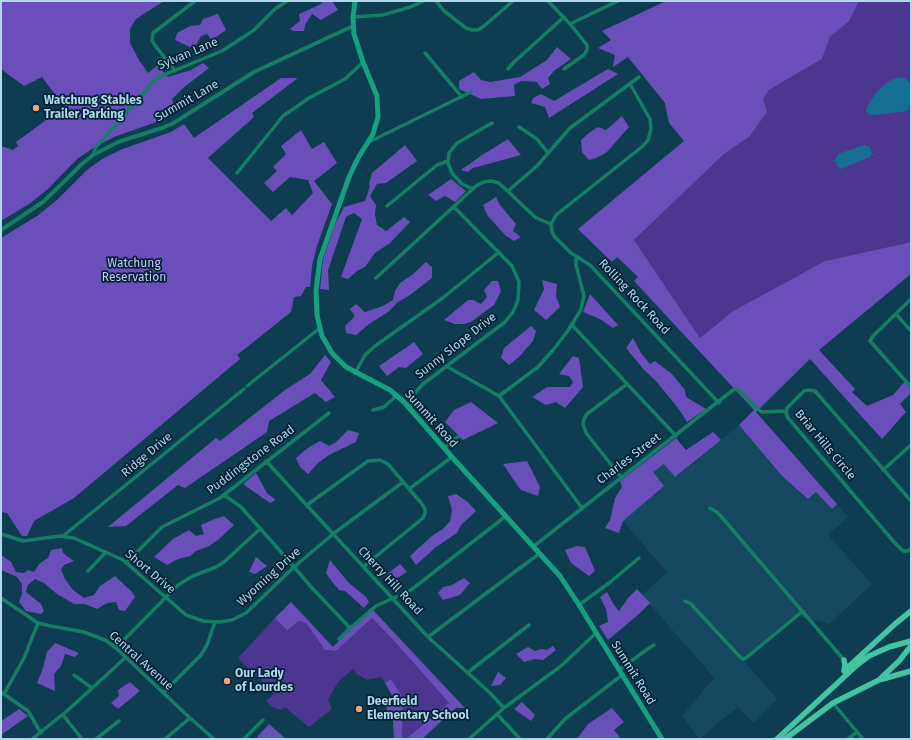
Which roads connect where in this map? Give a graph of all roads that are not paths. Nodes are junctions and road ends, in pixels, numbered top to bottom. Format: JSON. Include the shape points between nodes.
{"nodes":[{"id":1,"x":194,"y":1,"type":"edge"},
{"id":2,"x":287,"y":1,"type":"edge"},
{"id":3,"x":356,"y":1,"type":"edge"},
{"id":4,"x":424,"y":1,"type":"edge"},
{"id":5,"x":436,"y":1,"type":"edge"},
{"id":6,"x":513,"y":1,"type":"edge"},
{"id":7,"x":548,"y":1,"type":"edge"},
{"id":8,"x":618,"y":1,"type":"edge"},
{"id":9,"x":281,"y":2,"type":"edge"},
{"id":10,"x":353,"y":17,"type":"junction"},
{"id":11,"x":564,"y":17,"type":"junction"},
{"id":12,"x":570,"y":24,"type":"junction"},
{"id":13,"x":353,"y":26,"type":"junction"},
{"id":14,"x":425,"y":53,"type":"dead end"},
{"id":15,"x":363,"y":62,"type":"junction"},
{"id":16,"x":508,"y":69,"type":"dead end"},
{"id":17,"x":564,"y":69,"type":"dead end"},
{"id":18,"x":175,"y":71,"type":"junction"},
{"id":19,"x":639,"y":77,"type":"dead end"},
{"id":20,"x":630,"y":84,"type":"junction"},
{"id":21,"x":471,"y":92,"type":"dead end"},
{"id":22,"x":462,"y":97,"type":"junction"},
{"id":23,"x":492,"y":123,"type":"dead end"},
{"id":24,"x":519,"y":127,"type":"dead end"},
{"id":25,"x":369,"y":142,"type":"junction"},
{"id":26,"x":548,"y":153,"type":"junction"},
{"id":27,"x":93,"y":155,"type":"junction"},
{"id":28,"x":448,"y":161,"type":"junction"},
{"id":29,"x":237,"y":173,"type":"dead end"},
{"id":30,"x":473,"y":189,"type":"junction"},
{"id":31,"x":508,"y":191,"type":"junction"},
{"id":32,"x":387,"y":206,"type":"dead end"},
{"id":33,"x":454,"y":207,"type":"junction"},
{"id":34,"x":551,"y":224,"type":"junction"},
{"id":35,"x":1,"y":230,"type":"edge"},
{"id":36,"x":499,"y":252,"type":"junction"},
{"id":37,"x":576,"y":256,"type":"junction"},
{"id":38,"x":376,"y":278,"type":"dead end"},
{"id":39,"x":911,"y":299,"type":"edge"},
{"id":40,"x":896,"y":314,"type":"junction"},
{"id":41,"x":572,"y":325,"type":"junction"},
{"id":42,"x":320,"y":328,"type":"junction"},
{"id":43,"x":911,"y":331,"type":"edge"},
{"id":44,"x":446,"y":366,"type":"junction"},
{"id":45,"x":355,"y":373,"type":"junction"},
{"id":46,"x":627,"y":384,"type":"junction"},
{"id":47,"x":911,"y":387,"type":"edge"},
{"id":48,"x":397,"y":395,"type":"junction"},
{"id":49,"x":499,"y":396,"type":"junction"},
{"id":50,"x":719,"y":402,"type":"junction"},
{"id":51,"x":410,"y":408,"type":"junction"},
{"id":52,"x":373,"y":410,"type":"dead end"},
{"id":53,"x":786,"y":411,"type":"junction"},
{"id":54,"x":329,"y":413,"type":"dead end"},
{"id":55,"x":676,"y":436,"type":"junction"},
{"id":56,"x":458,"y":437,"type":"dead end"},
{"id":57,"x":911,"y":445,"type":"edge"},
{"id":58,"x":444,"y":448,"type":"junction"},
{"id":59,"x":452,"y":458,"type":"junction"},
{"id":60,"x":266,"y":461,"type":"junction"},
{"id":61,"x":883,"y":470,"type":"junction"},
{"id":62,"x":621,"y":477,"type":"junction"},
{"id":63,"x":403,"y":482,"type":"junction"},
{"id":64,"x":409,"y":489,"type":"junction"},
{"id":65,"x":224,"y":495,"type":"junction"},
{"id":66,"x":911,"y":501,"type":"edge"},
{"id":67,"x":307,"y":505,"type":"junction"},
{"id":68,"x":582,"y":508,"type":"junction"},
{"id":69,"x":710,"y":508,"type":"dead end"},
{"id":70,"x":506,"y":516,"type":"junction"},
{"id":71,"x":260,"y":528,"type":"junction"},
{"id":72,"x":1,"y":534,"type":"edge"},
{"id":73,"x":333,"y":534,"type":"junction"},
{"id":74,"x":63,"y":536,"type":"junction"},
{"id":75,"x":534,"y":546,"type":"junction"},
{"id":76,"x":911,"y":548,"type":"edge"},
{"id":77,"x":106,"y":552,"type":"junction"},
{"id":78,"x":540,"y":553,"type":"junction"},
{"id":79,"x":640,"y":558,"type":"dead end"},
{"id":80,"x":126,"y":563,"type":"junction"},
{"id":81,"x":294,"y":567,"type":"junction"},
{"id":82,"x":363,"y":567,"type":"junction"},
{"id":83,"x":88,"y":571,"type":"dead end"},
{"id":84,"x":165,"y":597,"type":"junction"},
{"id":85,"x":1,"y":598,"type":"edge"},
{"id":86,"x":393,"y":599,"type":"junction"},
{"id":87,"x":685,"y":601,"type":"dead end"},
{"id":88,"x":579,"y":605,"type":"junction"},
{"id":89,"x":911,"y":611,"type":"edge"},
{"id":90,"x":803,"y":612,"type":"junction"},
{"id":91,"x":215,"y":622,"type":"junction"},
{"id":92,"x":38,"y":623,"type":"junction"},
{"id":93,"x":529,"y":624,"type":"dead end"},
{"id":94,"x":350,"y":628,"type":"junction"},
{"id":95,"x":596,"y":633,"type":"junction"},
{"id":96,"x":428,"y":637,"type":"junction"},
{"id":97,"x":339,"y":639,"type":"dead end"},
{"id":98,"x":911,"y":642,"type":"edge"},
{"id":99,"x":654,"y":645,"type":"dead end"},
{"id":100,"x":911,"y":646,"type":"edge"},
{"id":101,"x":116,"y":648,"type":"junction"},
{"id":102,"x":125,"y":658,"type":"junction"},
{"id":103,"x":844,"y":660,"type":"junction"},
{"id":104,"x":855,"y":661,"type":"junction"},
{"id":105,"x":911,"y":671,"type":"edge"},
{"id":106,"x":621,"y":672,"type":"junction"},
{"id":107,"x":844,"y":672,"type":"junction"},
{"id":108,"x":467,"y":673,"type":"junction"},
{"id":109,"x":74,"y":675,"type":"dead end"},
{"id":110,"x":879,"y":680,"type":"junction"},
{"id":111,"x":92,"y":688,"type":"junction"},
{"id":112,"x":2,"y":693,"type":"edge"},
{"id":113,"x":163,"y":693,"type":"junction"},
{"id":114,"x":821,"y":698,"type":"junction"},
{"id":115,"x":833,"y":703,"type":"junction"},
{"id":116,"x":504,"y":708,"type":"junction"},
{"id":117,"x":62,"y":714,"type":"junction"},
{"id":118,"x":498,"y":715,"type":"junction"},
{"id":119,"x":190,"y":718,"type":"junction"},
{"id":120,"x":263,"y":720,"type":"dead end"},
{"id":121,"x":119,"y":721,"type":"dead end"},
{"id":122,"x":856,"y":732,"type":"junction"},
{"id":123,"x":41,"y":733,"type":"junction"},
{"id":124,"x":32,"y":739,"type":"edge"},
{"id":125,"x":82,"y":739,"type":"edge"},
{"id":126,"x":96,"y":739,"type":"edge"},
{"id":127,"x":165,"y":739,"type":"edge"},
{"id":128,"x":214,"y":739,"type":"edge"},
{"id":129,"x":244,"y":739,"type":"edge"},
{"id":130,"x":469,"y":739,"type":"edge"},
{"id":131,"x":520,"y":739,"type":"edge"},
{"id":132,"x":547,"y":739,"type":"edge"},
{"id":133,"x":661,"y":739,"type":"edge"},
{"id":134,"x":777,"y":739,"type":"edge"},
{"id":135,"x":785,"y":739,"type":"edge"},
{"id":136,"x":848,"y":739,"type":"edge"},
{"id":137,"x":863,"y":739,"type":"edge"}],
"edges":[{"from":1,"to":18,"type":"street","via":[[153,33],[154,44]]},
{"from":2,"to":9,"type":"street","name":"Sylvan Lane"},
{"from":3,"to":10,"type":"main road","name":"Summit Road"},
{"from":4,"to":10,"type":"street","via":[[383,15]]},
{"from":5,"to":6,"type":"street","via":[[444,11],[472,30],[484,26]]},
{"from":7,"to":11,"type":"street"},
{"from":8,"to":12,"type":"street"},
{"from":9,"to":18,"type":"street","name":"Sylvan Lane","via":[[254,30],[228,48]]},
{"from":10,"to":13,"type":"main road","name":"Summit Road"},
{"from":11,"to":12,"type":"street"},
{"from":11,"to":16,"type":"street"},
{"from":12,"to":17,"type":"street","via":[[586,42],[587,50]]},
{"from":13,"to":15,"type":"main road","name":"Summit Road","via":[[355,41]]},
{"from":13,"to":27,"type":"street","name":"Summit Lane","via":[[254,72],[172,124],[118,142]]},
{"from":14,"to":22,"type":"street"},
{"from":15,"to":25,"type":"main road","name":"Summit Road","via":[[378,103],[377,122]]},
{"from":15,"to":29,"type":"street","via":[[345,79],[309,98],[283,116]]},
{"from":18,"to":27,"type":"street","name":"Sylvan Lane","via":[[156,79],[96,147]]},
{"from":19,"to":20,"type":"street"},
{"from":20,"to":26,"type":"street","via":[[570,128]]},
{"from":20,"to":34,"type":"street","via":[[650,119],[648,140],[556,215]]},
{"from":21,"to":22,"type":"street"},
{"from":22,"to":25,"type":"street"},
{"from":23,"to":28,"type":"street","via":[[454,146],[449,153]]},
{"from":24,"to":26,"type":"street","via":[[537,139]]},
{"from":25,"to":42,"type":"main road","name":"Summit Road","via":[[351,171],[322,251],[316,291]]},
{"from":26,"to":31,"type":"street"},
{"from":27,"to":35,"type":"street","name":"Summit Lane","via":[[43,202]]},
{"from":28,"to":30,"type":"street","via":[[450,170],[457,179]]},
{"from":28,"to":32,"type":"street","via":[[436,165]]},
{"from":30,"to":31,"type":"street","via":[[483,182],[491,181],[499,183]]},
{"from":30,"to":33,"type":"street"},
{"from":31,"to":34,"type":"street","via":[[536,218]]},
{"from":33,"to":36,"type":"street","name":"Sunny Slope Drive"},
{"from":33,"to":38,"type":"street"},
{"from":34,"to":37,"type":"street","name":"Rolling Rock Road","via":[[554,237]]},
{"from":36,"to":44,"type":"street","name":"Sunny Slope Drive","via":[[512,266],[518,278],[519,291],[515,308],[505,322]]},
{"from":36,"to":45,"type":"street","via":[[444,297],[375,346],[365,356]]},
{"from":37,"to":41,"type":"street","via":[[584,296],[581,309]]},
{"from":37,"to":50,"type":"street","name":"Rolling Rock Road","via":[[590,265]]},
{"from":39,"to":40,"type":"street"},
{"from":40,"to":43,"type":"street"},
{"from":40,"to":47,"type":"street","via":[[870,339]]},
{"from":41,"to":46,"type":"street"},
{"from":41,"to":49,"type":"street","via":[[538,366]]},
{"from":42,"to":45,"type":"main road","name":"Summit Road","via":[[332,353]]},
{"from":42,"to":74,"type":"street","name":"Ridge Drive"},
{"from":44,"to":49,"type":"street"},
{"from":44,"to":51,"type":"street","name":"Sunny Slope Drive","via":[[420,387],[412,398]]},
{"from":45,"to":48,"type":"main road","name":"Summit Road"},
{"from":46,"to":55,"type":"street"},
{"from":46,"to":62,"type":"street","via":[[587,414],[583,424],[586,433]]},
{"from":48,"to":51,"type":"main road","name":"Summit Road"},
{"from":48,"to":52,"type":"street","via":[[384,406]]},
{"from":49,"to":68,"type":"street"},
{"from":50,"to":53,"type":"street","name":"Charles Street","via":[[737,389],[762,412]]},
{"from":50,"to":55,"type":"street","name":"Charles Street"},
{"from":51,"to":58,"type":"main road","name":"Summit Road"},
{"from":53,"to":61,"type":"street","name":"Briar Hills Circle","via":[[804,391],[815,391]]},
{"from":53,"to":76,"type":"street","name":"Briar Hills Circle","via":[[788,418],[894,542],[904,551]]},
{"from":54,"to":60,"type":"street","name":"Puddingstone Road"},
{"from":55,"to":62,"type":"street","name":"Charles Street"},
{"from":56,"to":58,"type":"street"},
{"from":57,"to":61,"type":"street"},
{"from":58,"to":59,"type":"main road","name":"Summit Road"},
{"from":59,"to":64,"type":"street"},
{"from":59,"to":70,"type":"main road","name":"Summit Road"},
{"from":60,"to":65,"type":"street","name":"Puddingstone Road"},
{"from":60,"to":67,"type":"street","name":"Cherry Hill Road"},
{"from":61,"to":66,"type":"street","name":"Briar Hills Circle"},
{"from":62,"to":68,"type":"street","name":"Charles Street"},
{"from":63,"to":64,"type":"street"},
{"from":63,"to":67,"type":"street","via":[[385,462],[372,460],[365,462]]},
{"from":63,"to":73,"type":"street","name":"Wyoming Drive"},
{"from":64,"to":82,"type":"street","via":[[424,506],[424,516]]},
{"from":65,"to":71,"type":"street","via":[[241,507]]},
{"from":65,"to":80,"type":"street","name":"Puddingstone Road","via":[[162,527]]},
{"from":67,"to":73,"type":"street","name":"Cherry Hill Road"},
{"from":68,"to":75,"type":"street","name":"Charles Street"},
{"from":69,"to":90,"type":"street","via":[[717,512]]},
{"from":70,"to":75,"type":"main road","name":"Summit Road"},
{"from":70,"to":86,"type":"street","via":[[411,590]]},
{"from":71,"to":81,"type":"street"},
{"from":71,"to":84,"type":"street","via":[[224,562],[185,580]]},
{"from":72,"to":74,"type":"street","name":"Short Drive","via":[[23,541]]},
{"from":73,"to":81,"type":"street","name":"Wyoming Drive"},
{"from":73,"to":82,"type":"street","name":"Cherry Hill Road"},
{"from":74,"to":77,"type":"street","name":"Short Drive"},
{"from":75,"to":78,"type":"main road","name":"Summit Road"},
{"from":77,"to":80,"type":"street","name":"Short Drive"},
{"from":77,"to":83,"type":"street"},
{"from":78,"to":88,"type":"main road","name":"Summit Road","via":[[560,576]]},
{"from":78,"to":96,"type":"street"},
{"from":79,"to":88,"type":"street"},
{"from":80,"to":84,"type":"street","name":"Short Drive"},
{"from":81,"to":91,"type":"street","name":"Wyoming Drive","via":[[246,613],[232,620]]},
{"from":81,"to":94,"type":"street"},
{"from":82,"to":86,"type":"street","name":"Cherry Hill Road"},
{"from":84,"to":91,"type":"street","name":"Short Drive","via":[[186,615]]},
{"from":84,"to":101,"type":"street"},
{"from":85,"to":92,"type":"street","name":"Central Avenue"},
{"from":86,"to":94,"type":"street","via":[[376,606]]},
{"from":86,"to":96,"type":"street","name":"Cherry Hill Road"},
{"from":87,"to":90,"type":"street","via":[[691,604],[743,658]]},
{"from":88,"to":95,"type":"main road","name":"Summit Road"},
{"from":89,"to":104,"type":"highway"},
{"from":90,"to":103,"type":"street"},
{"from":91,"to":113,"type":"street","via":[[207,645],[200,655]]},
{"from":92,"to":101,"type":"street","name":"Central Avenue","via":[[91,634]]},
{"from":92,"to":112,"type":"street","via":[[24,658]]},
{"from":93,"to":108,"type":"street"},
{"from":94,"to":97,"type":"street"},
{"from":95,"to":106,"type":"main road","name":"Summit Road"},
{"from":95,"to":116,"type":"street","via":[[561,666]]},
{"from":96,"to":108,"type":"street","name":"Cherry Hill Road"},
{"from":98,"to":114,"type":"highway","via":[[889,647],[869,656]]},
{"from":99,"to":106,"type":"street"},
{"from":100,"to":110,"type":"highway"},
{"from":101,"to":102,"type":"street","name":"Central Avenue"},
{"from":102,"to":111,"type":"street"},
{"from":102,"to":113,"type":"street","name":"Central Avenue"},
{"from":103,"to":104,"type":"highway"},
{"from":103,"to":107,"type":"highway"},
{"from":104,"to":107,"type":"highway"},
{"from":105,"to":110,"type":"highway"},
{"from":106,"to":132,"type":"street","via":[[565,719]]},
{"from":106,"to":133,"type":"main road","name":"Summit Road"},
{"from":107,"to":114,"type":"highway"},
{"from":108,"to":116,"type":"street","name":"Cherry Hill Road"},
{"from":109,"to":111,"type":"street"},
{"from":110,"to":115,"type":"highway"},
{"from":111,"to":117,"type":"street"},
{"from":112,"to":123,"type":"street","via":[[28,711]]},
{"from":113,"to":119,"type":"street","name":"Central Avenue"},
{"from":114,"to":134,"type":"highway"},
{"from":115,"to":122,"type":"street"},
{"from":115,"to":135,"type":"highway"},
{"from":116,"to":118,"type":"street"},
{"from":117,"to":123,"type":"street"},
{"from":117,"to":125,"type":"street"},
{"from":118,"to":130,"type":"street"},
{"from":118,"to":131,"type":"street"},
{"from":119,"to":127,"type":"street"},
{"from":119,"to":128,"type":"street","name":"Central Avenue"},
{"from":120,"to":129,"type":"street"},
{"from":121,"to":126,"type":"street"},
{"from":122,"to":136,"type":"street"},
{"from":122,"to":137,"type":"street"},
{"from":123,"to":124,"type":"street"}]}
